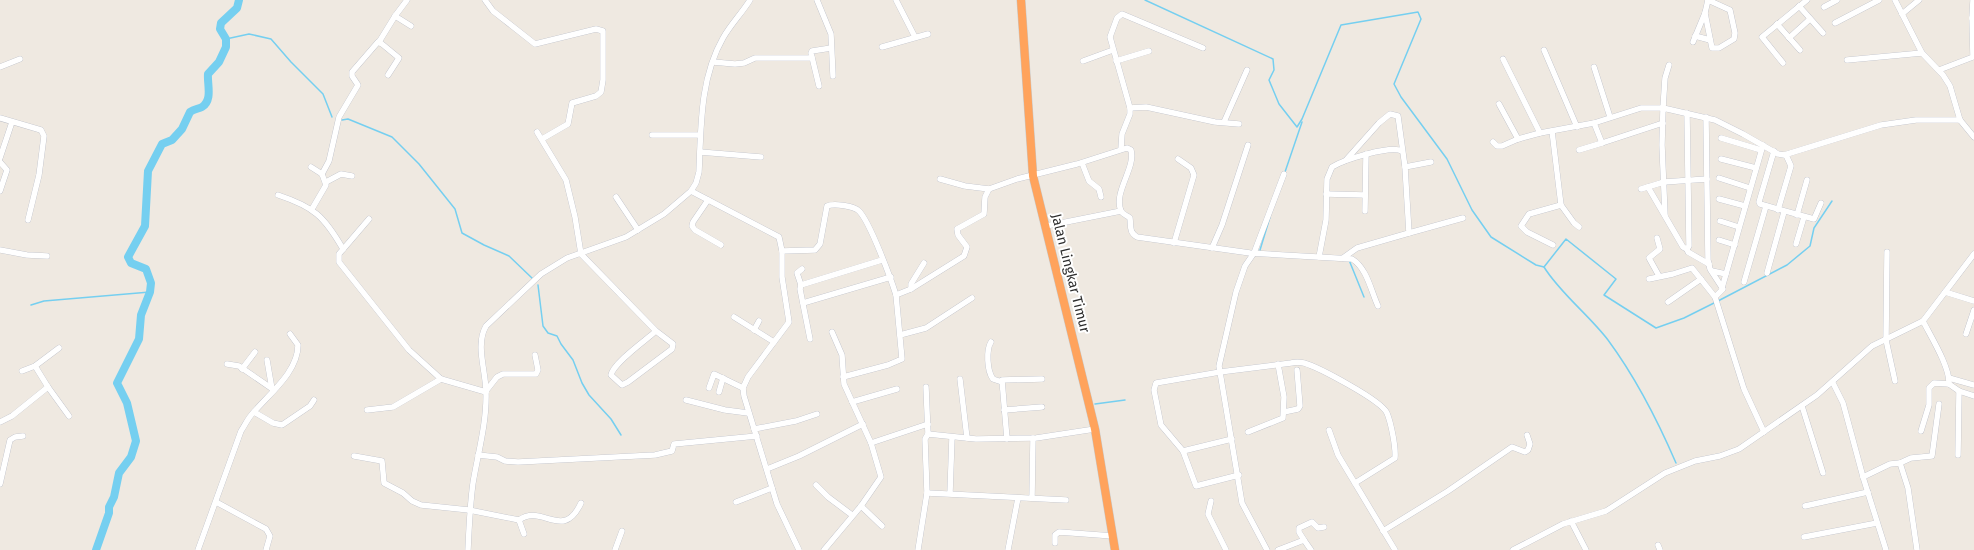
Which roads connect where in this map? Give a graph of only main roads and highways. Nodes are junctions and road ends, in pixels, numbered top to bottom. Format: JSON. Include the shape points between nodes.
{"nodes":[{"id":1,"x":1021,"y":0,"type":"edge"},
{"id":2,"x":1115,"y":550,"type":"edge"}],
"edges":[{"from":1,"to":2,"type":"highway","name":"Jalan Lingkar Timur","via":[[1033,176],[1095,429]]}]}
